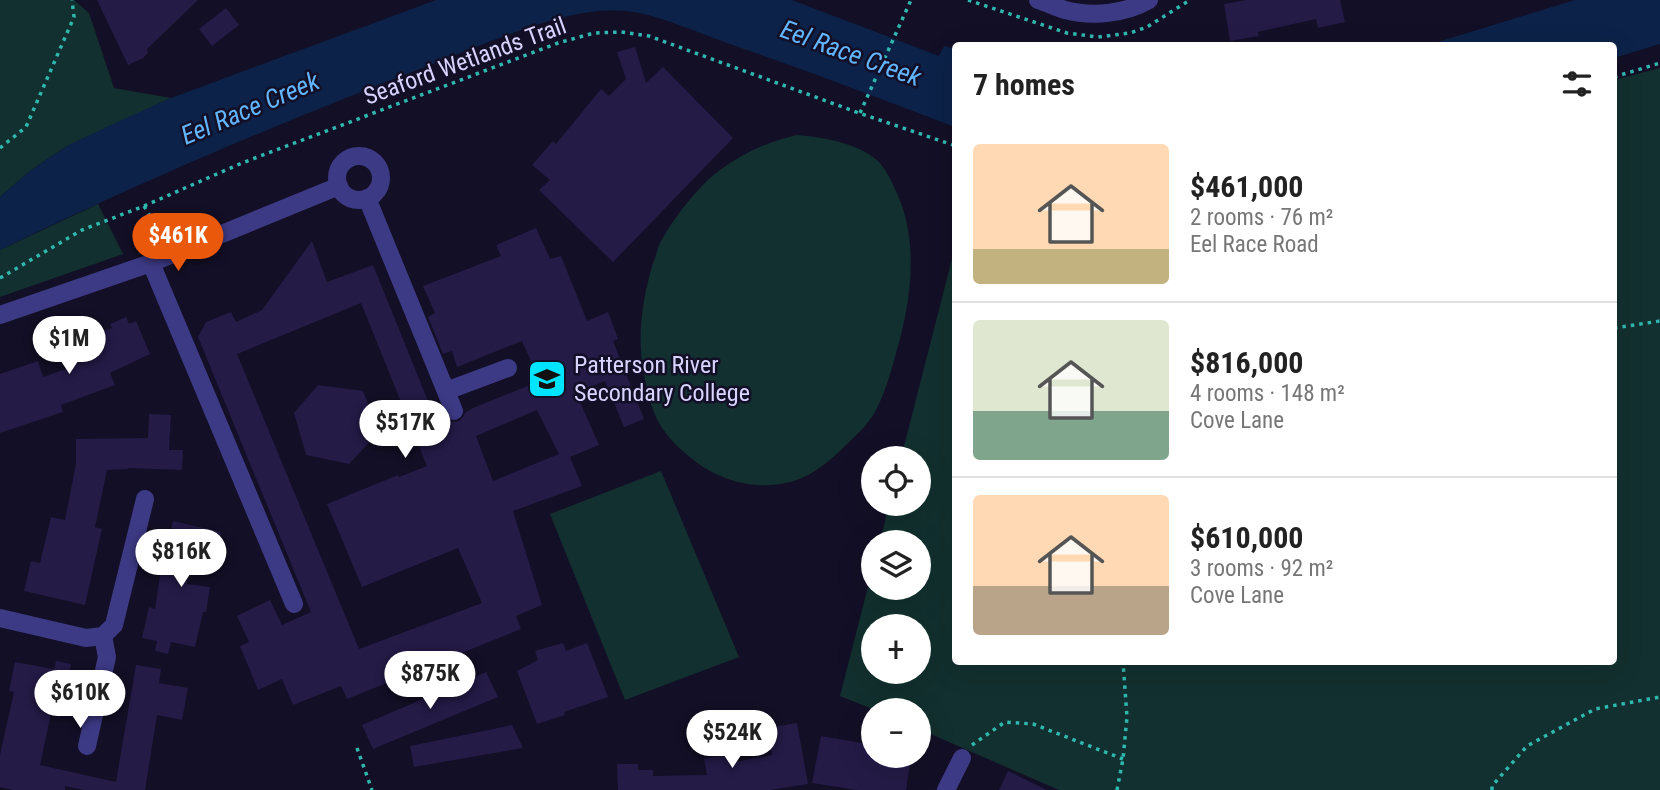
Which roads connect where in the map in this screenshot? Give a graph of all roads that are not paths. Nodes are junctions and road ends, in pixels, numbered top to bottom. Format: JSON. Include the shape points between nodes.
{"nodes":[{"id":1,"x":1038,"y":0,"type":"edge"},
{"id":2,"x":1149,"y":0,"type":"edge"},
{"id":3,"x":339,"y":186,"type":"junction"},
{"id":4,"x":367,"y":198,"type":"junction"},
{"id":5,"x":151,"y":263,"type":"junction"},
{"id":6,"x":0,"y":315,"type":"edge"},
{"id":7,"x":508,"y":368,"type":"dead end"},
{"id":8,"x":446,"y":391,"type":"junction"},
{"id":9,"x":454,"y":411,"type":"dead end"},
{"id":10,"x":145,"y":499,"type":"dead end"},
{"id":11,"x":294,"y":604,"type":"dead end"},
{"id":12,"x":0,"y":618,"type":"edge"},
{"id":13,"x":103,"y":636,"type":"junction"},
{"id":14,"x":87,"y":746,"type":"dead end"},
{"id":15,"x":967,"y":752,"type":"road end"},
{"id":16,"x":946,"y":790,"type":"edge"}],
"edges":[{"from":1,"to":2,"type":"street","via":[[1091,13],[1114,13]]},
{"from":3,"to":4,"type":"street","via":[[351,198]]},
{"from":3,"to":4,"type":"street","via":[[337,173],[343,163],[357,156],[368,158],[377,165],[381,180]]},
{"from":3,"to":5,"type":"street"},
{"from":4,"to":8,"type":"street"},
{"from":5,"to":6,"type":"street"},
{"from":5,"to":11,"type":"street"},
{"from":7,"to":8,"type":"street"},
{"from":8,"to":9,"type":"street"},
{"from":10,"to":13,"type":"street","via":[[114,625]]},
{"from":12,"to":13,"type":"street","via":[[86,638]]},
{"from":13,"to":14,"type":"street","via":[[107,657]]},
{"from":15,"to":16,"type":"street"}]}
